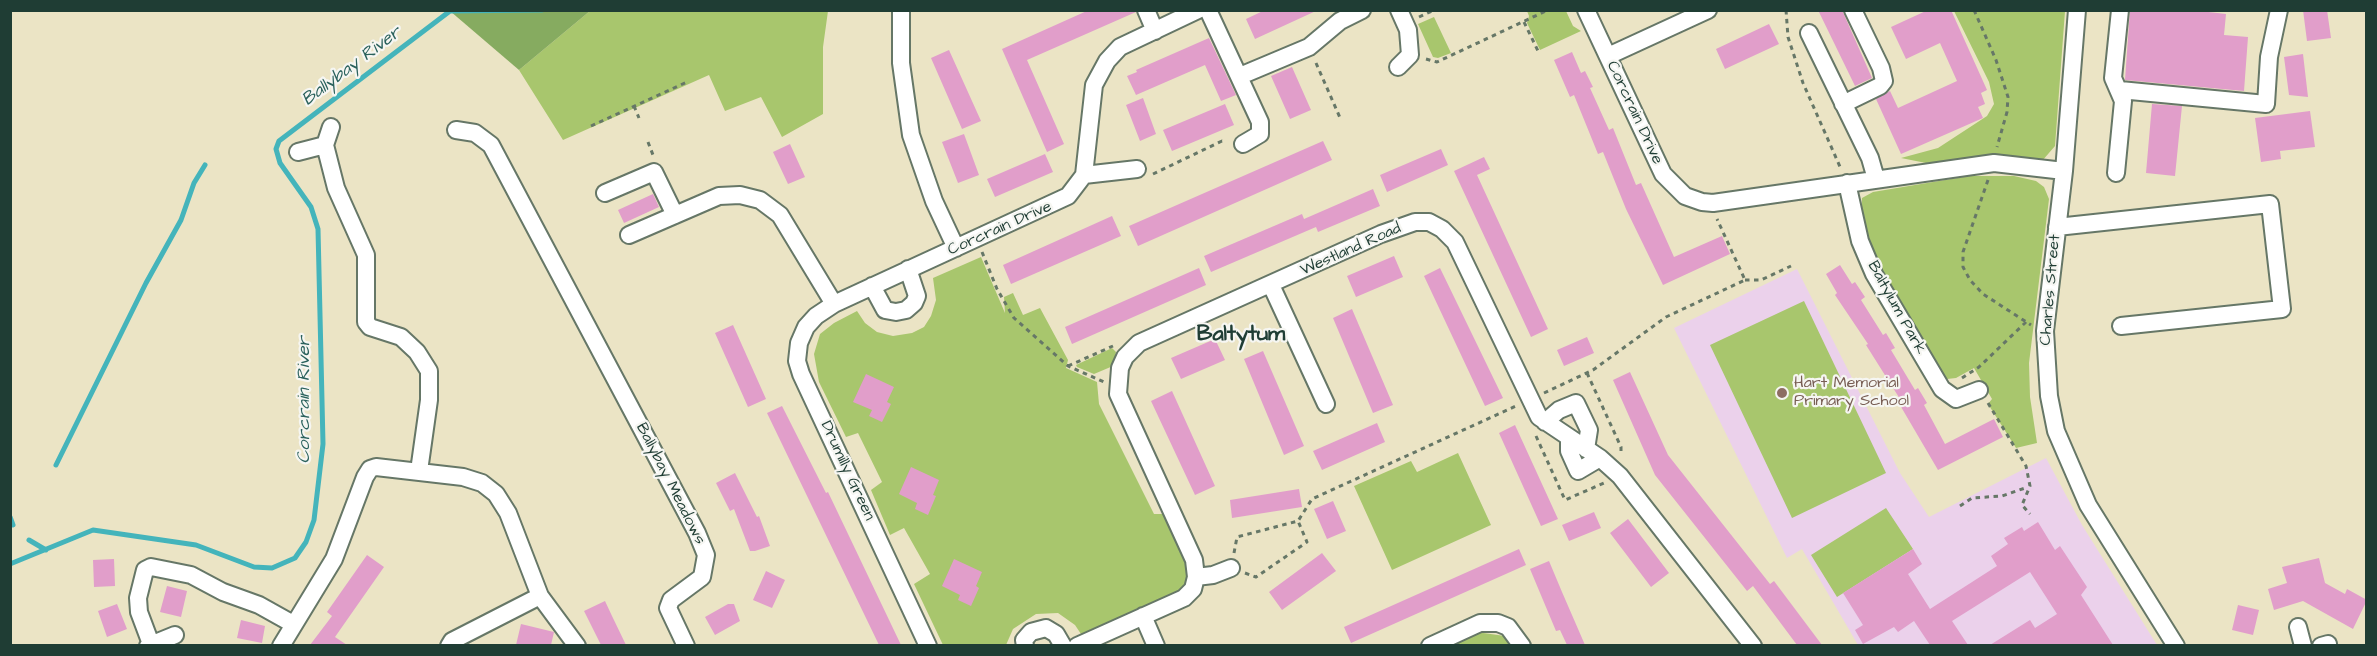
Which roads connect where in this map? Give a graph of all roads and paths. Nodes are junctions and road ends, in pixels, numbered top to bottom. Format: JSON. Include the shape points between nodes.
{"nodes":[{"id":1,"x":901,"y":10,"type":"edge"},
{"id":2,"x":1146,"y":10,"type":"edge"},
{"id":3,"x":1198,"y":10,"type":"edge"},
{"id":4,"x":1208,"y":10,"type":"edge"},
{"id":5,"x":1362,"y":10,"type":"edge"},
{"id":6,"x":1399,"y":10,"type":"edge"},
{"id":7,"x":1548,"y":10,"type":"edge"},
{"id":8,"x":1586,"y":10,"type":"edge"},
{"id":9,"x":1708,"y":10,"type":"edge"},
{"id":10,"x":1786,"y":10,"type":"edge"},
{"id":11,"x":1853,"y":10,"type":"edge"},
{"id":12,"x":1974,"y":10,"type":"edge"},
{"id":13,"x":2077,"y":10,"type":"edge"},
{"id":14,"x":2120,"y":10,"type":"edge"},
{"id":15,"x":2278,"y":10,"type":"edge"},
{"id":16,"x":1524,"y":22,"type":"junction"},
{"id":17,"x":1155,"y":31,"type":"junction"},
{"id":18,"x":1809,"y":33,"type":"dead end"},
{"id":19,"x":1309,"y":47,"type":"junction"},
{"id":20,"x":1539,"y":53,"type":"dead end"},
{"id":21,"x":1410,"y":55,"type":"junction"},
{"id":22,"x":1608,"y":56,"type":"junction"},
{"id":23,"x":1398,"y":67,"type":"dead end"},
{"id":24,"x":1240,"y":76,"type":"junction"},
{"id":25,"x":687,"y":82,"type":"dead end"},
{"id":26,"x":2120,"y":90,"type":"junction"},
{"id":27,"x":1843,"y":104,"type":"junction"},
{"id":28,"x":634,"y":106,"type":"junction"},
{"id":29,"x":639,"y":118,"type":"dead end"},
{"id":30,"x":1341,"y":120,"type":"dead end"},
{"id":31,"x":591,"y":126,"type":"dead end"},
{"id":32,"x":331,"y":127,"type":"dead end"},
{"id":33,"x":456,"y":130,"type":"dead end"},
{"id":34,"x":1243,"y":144,"type":"joint"},
{"id":35,"x":325,"y":145,"type":"junction"},
{"id":36,"x":298,"y":152,"type":"dead end"},
{"id":37,"x":1994,"y":164,"type":"junction"},
{"id":38,"x":1137,"y":170,"type":"joint"},
{"id":39,"x":2064,"y":171,"type":"junction"},
{"id":40,"x":2116,"y":173,"type":"dead end"},
{"id":41,"x":1084,"y":176,"type":"junction"},
{"id":42,"x":1876,"y":179,"type":"junction"},
{"id":43,"x":1847,"y":183,"type":"junction"},
{"id":44,"x":605,"y":193,"type":"dead end"},
{"id":45,"x":1713,"y":203,"type":"junction"},
{"id":46,"x":675,"y":215,"type":"junction"},
{"id":47,"x":2057,"y":227,"type":"junction"},
{"id":48,"x":629,"y":235,"type":"dead end"},
{"id":49,"x":976,"y":239,"type":"junction"},
{"id":50,"x":956,"y":248,"type":"junction"},
{"id":51,"x":1791,"y":266,"type":"dead end"},
{"id":52,"x":908,"y":269,"type":"junction"},
{"id":53,"x":1746,"y":280,"type":"junction"},
{"id":54,"x":1271,"y":285,"type":"junction"},
{"id":55,"x":872,"y":286,"type":"junction"},
{"id":56,"x":834,"y":304,"type":"junction"},
{"id":57,"x":2026,"y":322,"type":"junction"},
{"id":58,"x":2121,"y":326,"type":"dead end"},
{"id":59,"x":2045,"y":331,"type":"junction"},
{"id":60,"x":1138,"y":343,"type":"junction"},
{"id":61,"x":1068,"y":366,"type":"junction"},
{"id":62,"x":1587,"y":373,"type":"junction"},
{"id":63,"x":1117,"y":386,"type":"junction"},
{"id":64,"x":1942,"y":389,"type":"junction"},
{"id":65,"x":1978,"y":390,"type":"joint"},
{"id":66,"x":1530,"y":399,"type":"junction"},
{"id":67,"x":1326,"y":404,"type":"dead end"},
{"id":68,"x":1545,"y":422,"type":"junction"},
{"id":69,"x":1569,"y":439,"type":"junction"},
{"id":70,"x":1593,"y":453,"type":"junction"},
{"id":71,"x":419,"y":471,"type":"junction"},
{"id":72,"x":1620,"y":476,"type":"junction"},
{"id":73,"x":2030,"y":486,"type":"junction"},
{"id":74,"x":1960,"y":506,"type":"dead end"},
{"id":75,"x":2030,"y":514,"type":"dead end"},
{"id":76,"x":1298,"y":521,"type":"junction"},
{"id":77,"x":1231,"y":568,"type":"junction"},
{"id":78,"x":1196,"y":577,"type":"junction"},
{"id":79,"x":540,"y":596,"type":"junction"},
{"id":80,"x":1143,"y":616,"type":"junction"},
{"id":81,"x":293,"y":624,"type":"junction"},
{"id":82,"x":2298,"y":627,"type":"dead end"},
{"id":83,"x":176,"y":635,"type":"dead end"},
{"id":84,"x":149,"y":645,"type":"edge"},
{"id":85,"x":281,"y":645,"type":"edge"},
{"id":86,"x":449,"y":645,"type":"edge"},
{"id":87,"x":577,"y":645,"type":"edge"},
{"id":88,"x":686,"y":645,"type":"edge"},
{"id":89,"x":928,"y":645,"type":"edge"},
{"id":90,"x":1024,"y":645,"type":"edge"},
{"id":91,"x":1063,"y":645,"type":"edge"},
{"id":92,"x":1077,"y":645,"type":"edge"},
{"id":93,"x":1156,"y":645,"type":"edge"},
{"id":94,"x":1430,"y":645,"type":"edge"},
{"id":95,"x":1522,"y":645,"type":"edge"},
{"id":96,"x":1753,"y":645,"type":"edge"},
{"id":97,"x":2176,"y":645,"type":"edge"},
{"id":98,"x":2303,"y":645,"type":"edge"}],
"edges":[{"from":1,"to":50,"type":"street","via":[[901,63],[911,135],[934,201]]},
{"from":2,"to":17,"type":"street"},
{"from":3,"to":17,"type":"street"},
{"from":4,"to":24,"type":"street"},
{"from":5,"to":19,"type":"street","via":[[1340,21]]},
{"from":6,"to":21,"type":"street","via":[[1408,30]]},
{"from":7,"to":16,"type":"path"},
{"from":8,"to":22,"type":"street","name":"Corcrain Drive"},
{"from":9,"to":22,"type":"street"},
{"from":10,"to":43,"type":"path","via":[[1788,37],[1803,83]]},
{"from":11,"to":27,"type":"street","via":[[1884,81]]},
{"from":12,"to":37,"type":"path","via":[[2008,97]]},
{"from":13,"to":39,"type":"street","name":"Charles Street"},
{"from":14,"to":26,"type":"street","via":[[2113,78]]},
{"from":15,"to":26,"type":"street","via":[[2266,104]]},
{"from":16,"to":20,"type":"path"},
{"from":16,"to":21,"type":"path","via":[[1437,62]]},
{"from":17,"to":41,"type":"street","via":[[1120,47],[1094,85]]},
{"from":18,"to":27,"type":"street"},
{"from":19,"to":24,"type":"street"},
{"from":19,"to":30,"type":"path"},
{"from":21,"to":23,"type":"street"},
{"from":22,"to":45,"type":"street","name":"Corcrain Drive","via":[[1663,174],[1685,196]]},
{"from":24,"to":34,"type":"street","via":[[1260,122],[1260,134]]},
{"from":25,"to":28,"type":"path"},
{"from":26,"to":40,"type":"street","via":[[2123,101]]},
{"from":27,"to":42,"type":"street"},
{"from":28,"to":29,"type":"path"},
{"from":28,"to":31,"type":"path"},
{"from":32,"to":35,"type":"street"},
{"from":33,"to":88,"type":"street","name":"Ballybay Meadows","via":[[475,133],[491,145],[697,533],[706,555],[702,577],[671,600],[668,608]]},
{"from":34,"to":38,"type":"path","via":[[1222,141],[1150,175]]},
{"from":35,"to":36,"type":"street"},
{"from":35,"to":71,"type":"street","via":[[340,200],[366,255],[366,322],[370,327],[401,337],[429,371]]},
{"from":37,"to":39,"type":"street","name":"Corcrain Drive"},
{"from":37,"to":42,"type":"street","name":"Corcrain Drive"},
{"from":37,"to":57,"type":"path","via":[[1963,252],[1964,267],[1983,294]]},
{"from":38,"to":41,"type":"street"},
{"from":39,"to":47,"type":"street","name":"Charles Street"},
{"from":41,"to":49,"type":"street","name":"Corcrain Drive","via":[[1059,202]]},
{"from":42,"to":43,"type":"street","name":"Corcrain Drive"},
{"from":43,"to":45,"type":"street","name":"Corcrain Drive"},
{"from":43,"to":64,"type":"street","name":"Baltylum Park","via":[[1860,241],[1874,273]]},
{"from":44,"to":46,"type":"street","via":[[654,172]]},
{"from":45,"to":53,"type":"path"},
{"from":46,"to":48,"type":"street"},
{"from":46,"to":56,"type":"street","via":[[719,196],[740,195],[760,200],[780,215]]},
{"from":47,"to":58,"type":"street","via":[[2270,204],[2282,309]]},
{"from":47,"to":59,"type":"street","name":"Charles Street"},
{"from":49,"to":50,"type":"street","name":"Corcrain Drive"},
{"from":49,"to":61,"type":"path","via":[[1004,306]]},
{"from":50,"to":52,"type":"street","name":"Corcrain Drive"},
{"from":51,"to":53,"type":"path","via":[[1761,280]]},
{"from":52,"to":55,"type":"street","name":"Corcrain Drive"},
{"from":52,"to":55,"type":"street","via":[[917,296],[906,310],[885,310]]},
{"from":53,"to":62,"type":"path","via":[[1666,317]]},
{"from":54,"to":60,"type":"street","name":"Westland Road"},
{"from":54,"to":66,"type":"street","name":"Westland Road","via":[[1381,234],[1416,222],[1429,222],[1455,242]]},
{"from":54,"to":67,"type":"street"},
{"from":55,"to":56,"type":"street","name":"Corcrain Drive"},
{"from":56,"to":89,"type":"street","name":"Drumilly Green","via":[[806,327],[797,361]]},
{"from":57,"to":59,"type":"path"},
{"from":57,"to":64,"type":"path","via":[[1979,367]]},
{"from":59,"to":97,"type":"street","name":"Charles Street","via":[[2049,396],[2056,431],[2069,465],[2088,505]]},
{"from":60,"to":61,"type":"path","via":[[1111,346]]},
{"from":60,"to":63,"type":"street","via":[[1125,357]]},
{"from":61,"to":63,"type":"path"},
{"from":62,"to":66,"type":"path"},
{"from":62,"to":72,"type":"path","via":[[1621,447]]},
{"from":63,"to":78,"type":"street","via":[[1194,560]]},
{"from":64,"to":65,"type":"street","via":[[1956,399]]},
{"from":65,"to":73,"type":"path","via":[[2026,466]]},
{"from":66,"to":68,"type":"street","name":"Westland Road"},
{"from":66,"to":76,"type":"path","via":[[1312,499]]},
{"from":68,"to":69,"type":"street","name":"Westland Road"},
{"from":68,"to":70,"type":"street","via":[[1576,403],[1589,430]]},
{"from":69,"to":70,"type":"street","name":"Westland Road"},
{"from":69,"to":70,"type":"street","via":[[1569,451],[1578,471]]},
{"from":70,"to":72,"type":"street","name":"Westland Road"},
{"from":71,"to":79,"type":"street","via":[[463,477],[482,483],[496,494],[508,513]]},
{"from":71,"to":81,"type":"street","via":[[376,466],[370,469],[334,559]]},
{"from":72,"to":96,"type":"street","name":"Westland Road"},
{"from":73,"to":74,"type":"path","via":[[2002,496],[1972,498]]},
{"from":73,"to":75,"type":"path","via":[[2022,505]]},
{"from":76,"to":77,"type":"path","via":[[1237,537]]},
{"from":76,"to":77,"type":"path","via":[[1307,542],[1281,561],[1256,577]]},
{"from":77,"to":78,"type":"street"},
{"from":78,"to":80,"type":"street","via":[[1184,598]]},
{"from":79,"to":86,"type":"street"},
{"from":79,"to":87,"type":"street"},
{"from":80,"to":92,"type":"street"},
{"from":80,"to":93,"type":"street"},
{"from":81,"to":84,"type":"street","via":[[259,604],[223,592],[191,575],[151,567],[143,575],[138,598]]},
{"from":81,"to":85,"type":"street"},
{"from":82,"to":98,"type":"street"},
{"from":83,"to":84,"type":"street"},
{"from":90,"to":91,"type":"street","via":[[1031,632],[1046,628]]},
{"from":94,"to":95,"type":"street","via":[[1480,623],[1508,627]]}]}
